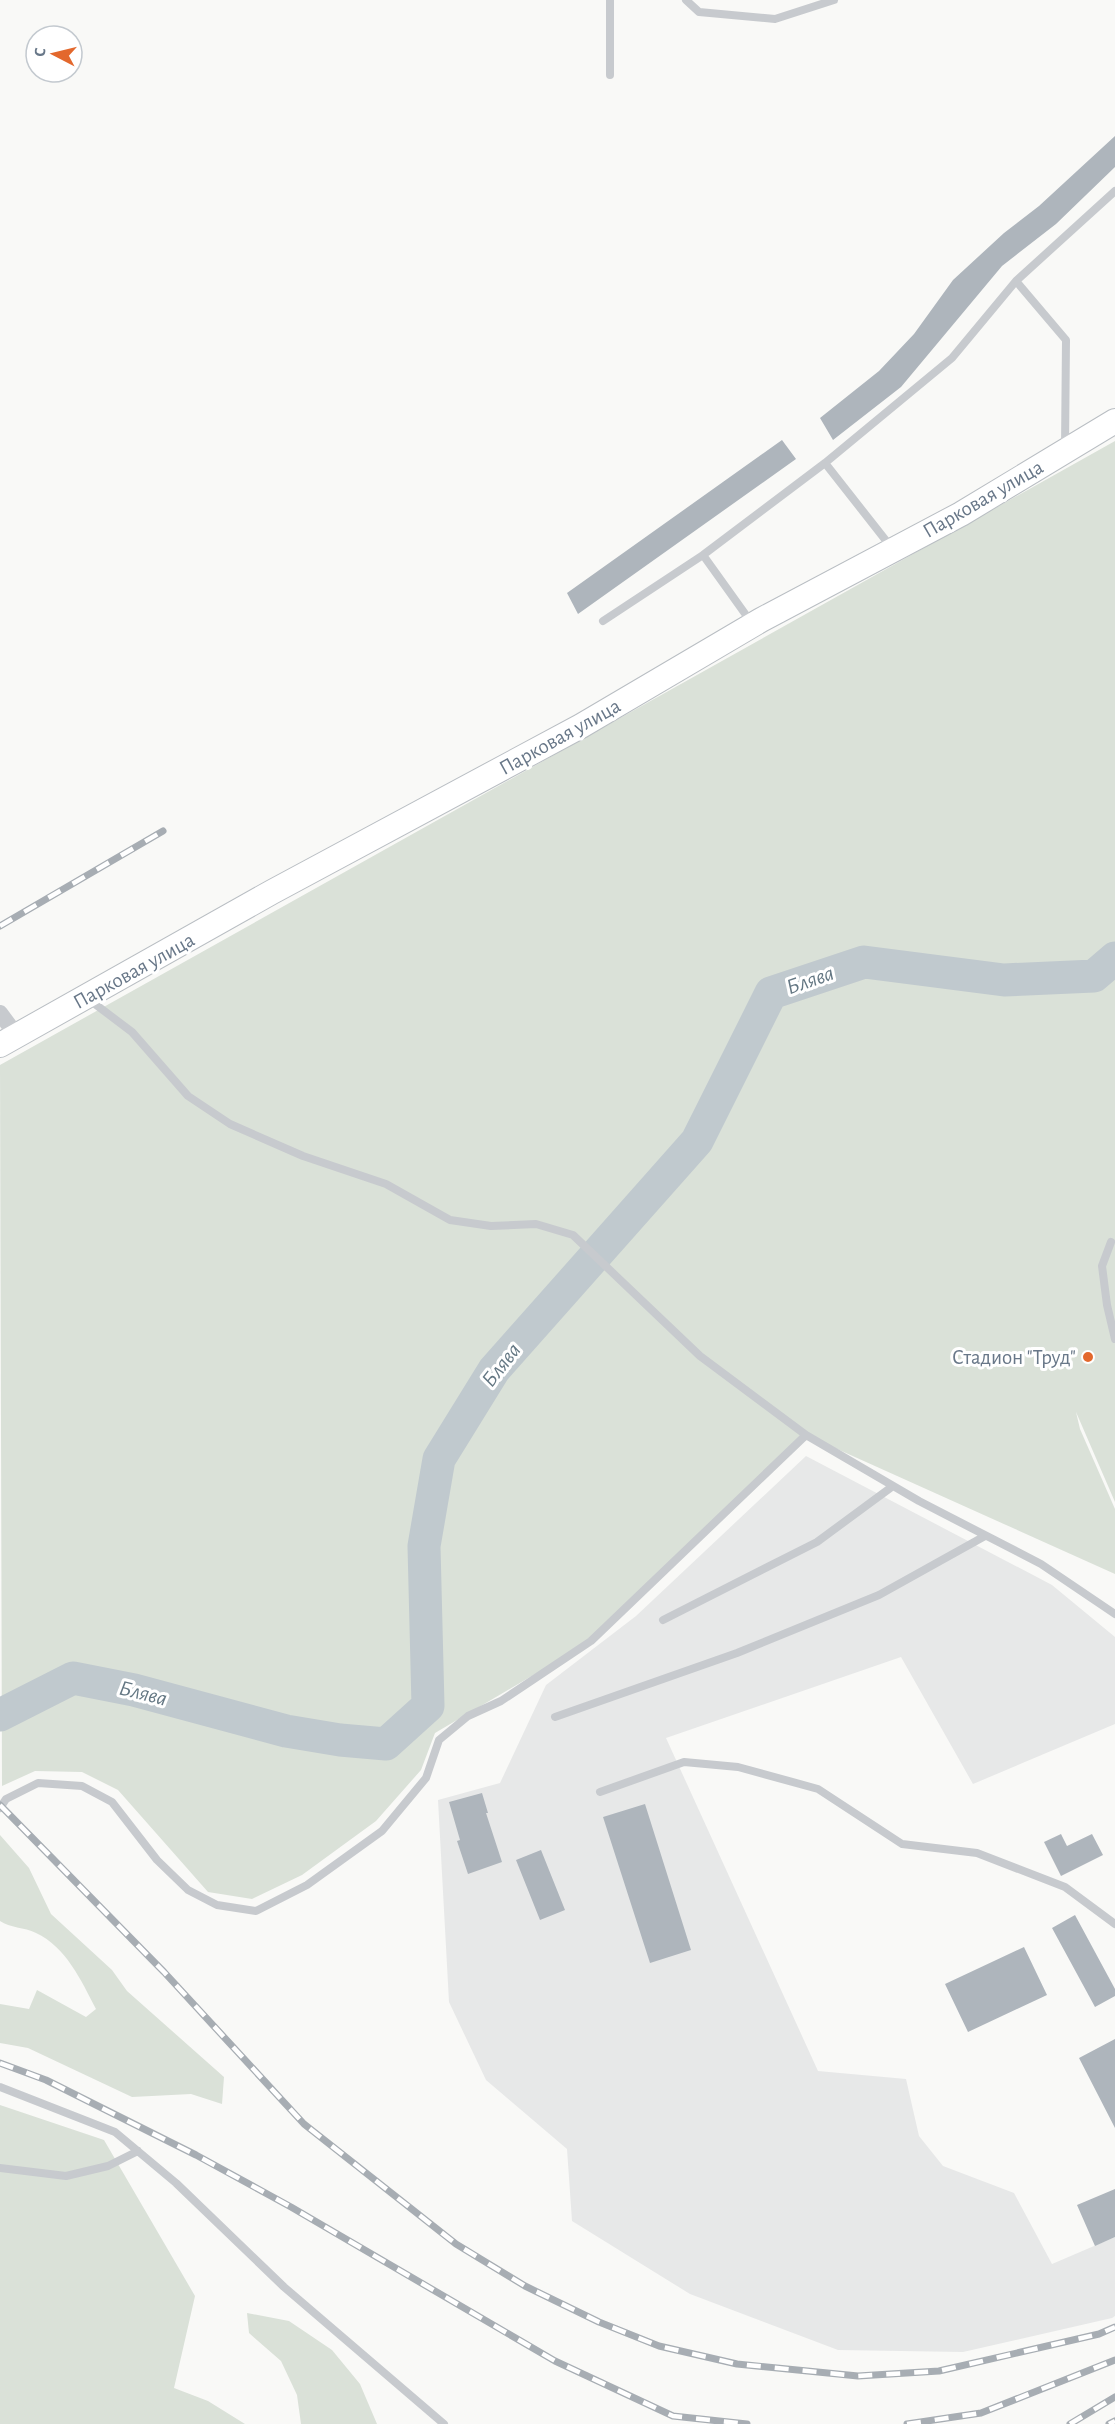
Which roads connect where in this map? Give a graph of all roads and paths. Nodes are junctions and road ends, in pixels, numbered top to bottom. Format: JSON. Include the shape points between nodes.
{"nodes":[{"id":1,"x":610,"y":0,"type":"edge"},
{"id":2,"x":686,"y":0,"type":"edge"},
{"id":3,"x":834,"y":0,"type":"edge"},
{"id":4,"x":610,"y":75,"type":"dead end"},
{"id":5,"x":1115,"y":191,"type":"edge"},
{"id":6,"x":1016,"y":281,"type":"junction"},
{"id":7,"x":1115,"y":421,"type":"edge"},
{"id":8,"x":1065,"y":452,"type":"junction"},
{"id":9,"x":825,"y":463,"type":"junction"},
{"id":10,"x":893,"y":550,"type":"junction"},
{"id":11,"x":703,"y":555,"type":"junction"},
{"id":12,"x":603,"y":621,"type":"dead end"},
{"id":13,"x":753,"y":625,"type":"junction"},
{"id":14,"x":87,"y":998,"type":"junction"},
{"id":15,"x":0,"y":1013,"type":"edge"},
{"id":16,"x":8,"y":1040,"type":"edge"},
{"id":17,"x":1111,"y":1242,"type":"dead end"},
{"id":18,"x":1115,"y":1339,"type":"edge"},
{"id":19,"x":806,"y":1435,"type":"junction"},
{"id":20,"x":893,"y":1486,"type":"junction"},
{"id":21,"x":985,"y":1536,"type":"junction"},
{"id":22,"x":1115,"y":1614,"type":"edge"},
{"id":23,"x":663,"y":1620,"type":"dead end"},
{"id":24,"x":555,"y":1717,"type":"dead end"},
{"id":25,"x":600,"y":1792,"type":"dead end"},
{"id":26,"x":0,"y":1808,"type":"edge"},
{"id":27,"x":1115,"y":1924,"type":"edge"},
{"id":28,"x":0,"y":2087,"type":"edge"},
{"id":29,"x":138,"y":2151,"type":"junction"},
{"id":30,"x":0,"y":2168,"type":"edge"},
{"id":31,"x":444,"y":2424,"type":"edge"}],
"edges":[{"from":1,"to":4,"type":"lane"},
{"from":2,"to":3,"type":"lane","via":[[699,12],[775,19]]},
{"from":5,"to":6,"type":"lane"},
{"from":6,"to":8,"type":"lane","via":[[1066,340]]},
{"from":6,"to":9,"type":"lane","via":[[952,358]]},
{"from":7,"to":8,"type":"street","name":"Парковая улица"},
{"from":8,"to":10,"type":"street","name":"Парковая улица"},
{"from":9,"to":10,"type":"lane"},
{"from":9,"to":11,"type":"lane"},
{"from":10,"to":13,"type":"street","name":"Парковая улица"},
{"from":11,"to":12,"type":"lane"},
{"from":11,"to":13,"type":"lane"},
{"from":13,"to":14,"type":"street","name":"Парковая улица","via":[[581,726],[272,892]]},
{"from":14,"to":16,"type":"street","name":"Парковая улица"},
{"from":14,"to":19,"type":"lane","via":[[132,1032],[188,1096],[230,1124],[303,1156],[386,1184],[450,1220],[492,1226],[536,1224],[573,1235],[700,1356]]},
{"from":15,"to":16,"type":"street"},
{"from":17,"to":18,"type":"lane","via":[[1102,1266]]},
{"from":19,"to":20,"type":"lane"},
{"from":19,"to":26,"type":"lane","via":[[591,1641],[501,1701],[468,1716],[439,1740],[426,1778],[382,1831],[307,1886],[256,1911],[217,1905],[188,1890],[157,1860],[112,1802],[82,1786],[38,1783],[6,1799]]},
{"from":20,"to":21,"type":"lane"},
{"from":20,"to":23,"type":"lane","via":[[817,1542]]},
{"from":21,"to":22,"type":"lane","via":[[1041,1564]]},
{"from":21,"to":24,"type":"lane","via":[[879,1595],[736,1653]]},
{"from":25,"to":27,"type":"lane","via":[[684,1762],[738,1767],[818,1789],[902,1844],[977,1854],[1065,1887]]},
{"from":28,"to":29,"type":"lane","via":[[115,2132]]},
{"from":29,"to":30,"type":"lane","via":[[108,2166],[66,2176]]},
{"from":29,"to":31,"type":"lane","via":[[284,2287]]}]}
